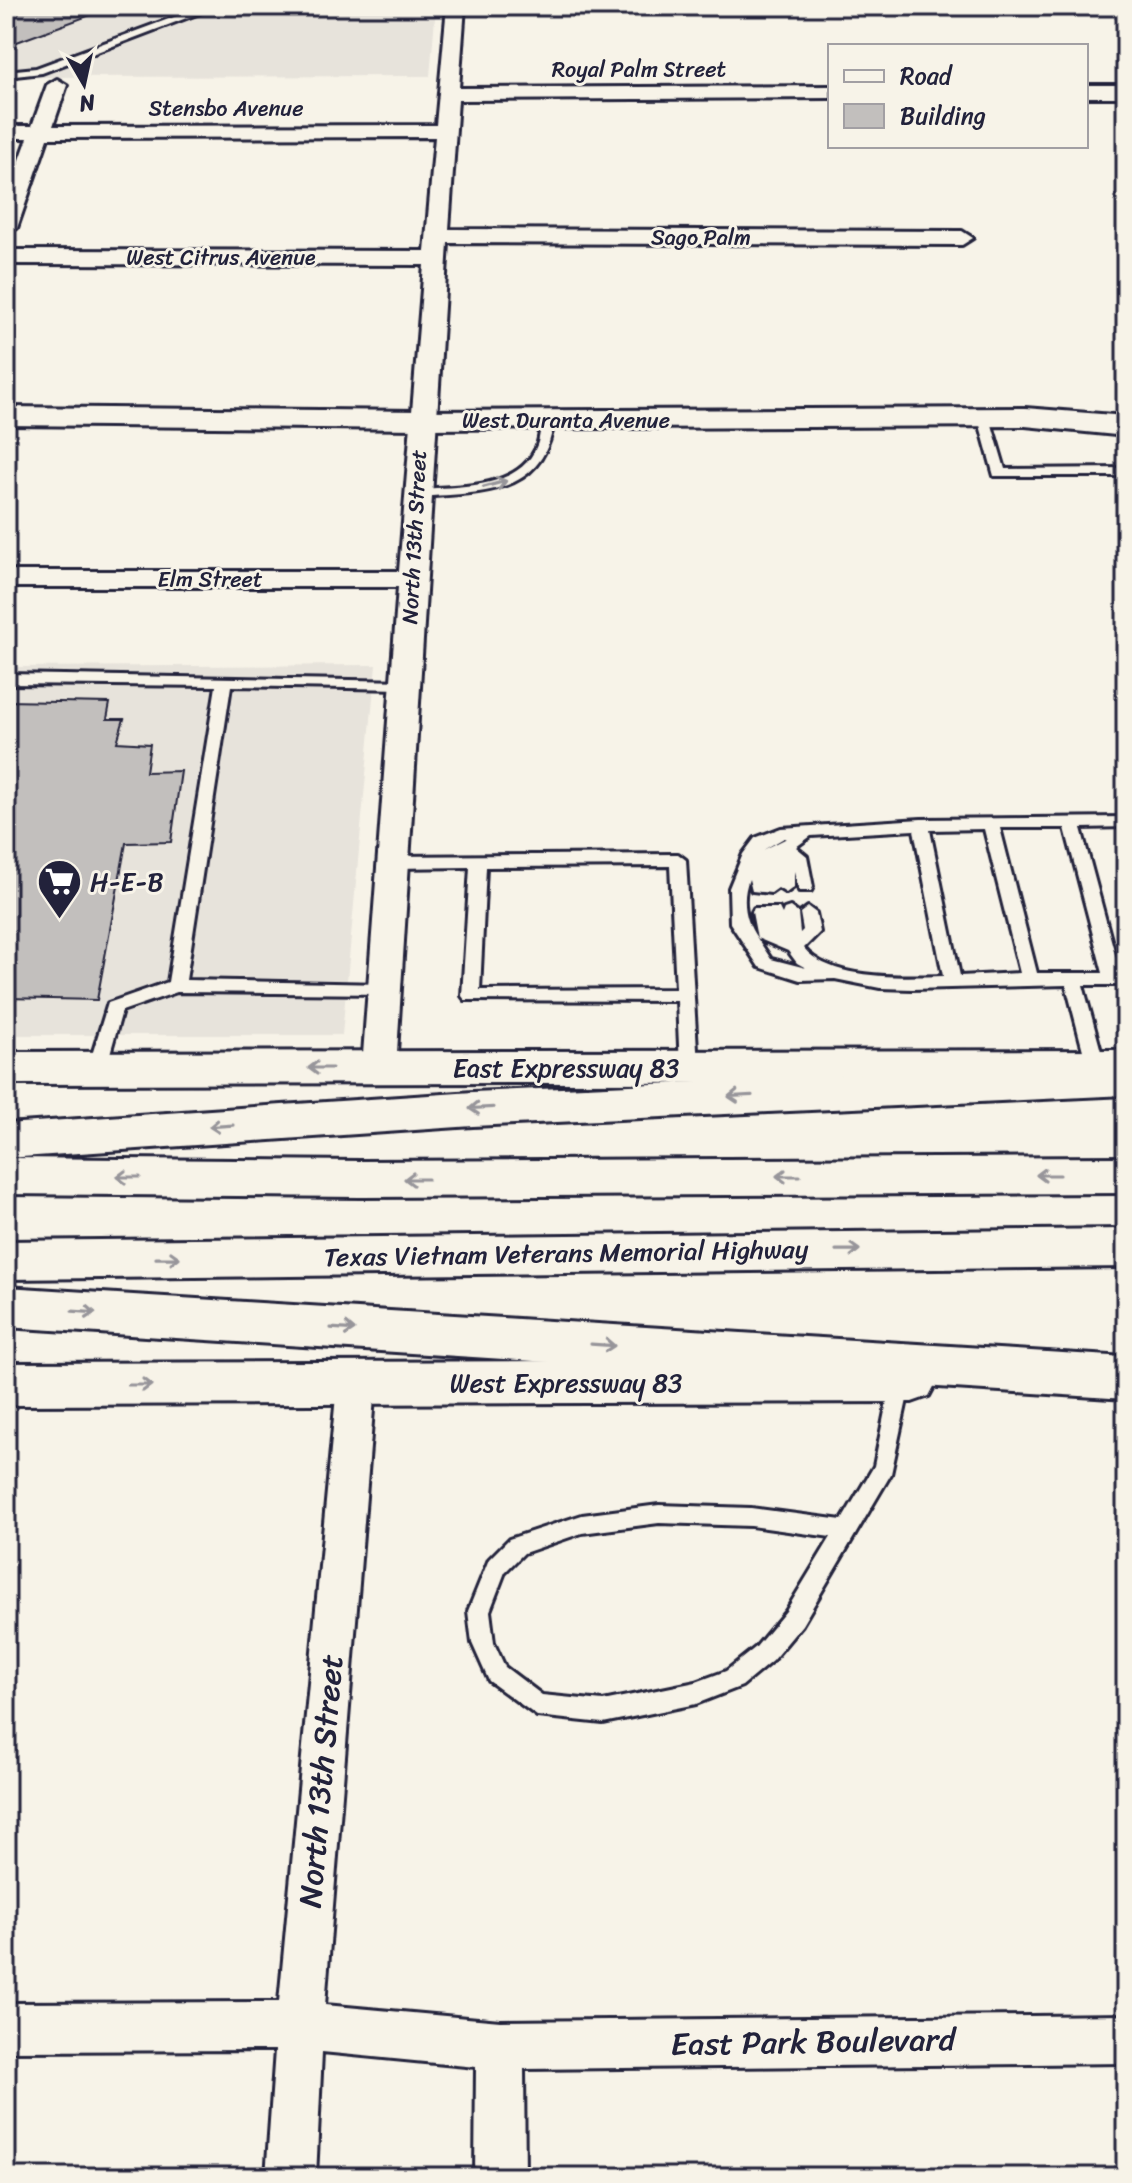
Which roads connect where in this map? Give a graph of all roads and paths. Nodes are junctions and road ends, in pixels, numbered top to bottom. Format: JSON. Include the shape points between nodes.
{"nodes":[{"id":1,"x":213,"y":6,"type":"edge"},
{"id":2,"x":456,"y":6,"type":"edge"},
{"id":3,"x":6,"y":74,"type":"edge"},
{"id":4,"x":57,"y":85,"type":"dead end"},
{"id":5,"x":1088,"y":91,"type":"edge"},
{"id":6,"x":1126,"y":91,"type":"edge"},
{"id":7,"x":828,"y":92,"type":"edge"},
{"id":8,"x":448,"y":94,"type":"junction"},
{"id":9,"x":446,"y":131,"type":"junction"},
{"id":10,"x":6,"y":132,"type":"edge"},
{"id":11,"x":38,"y":132,"type":"junction"},
{"id":12,"x":6,"y":228,"type":"edge"},
{"id":13,"x":962,"y":238,"type":"dead end"},
{"id":14,"x":438,"y":247,"type":"junction"},
{"id":15,"x":6,"y":257,"type":"edge"},
{"id":16,"x":6,"y":416,"type":"edge"},
{"id":17,"x":984,"y":418,"type":"junction"},
{"id":18,"x":420,"y":420,"type":"junction"},
{"id":19,"x":548,"y":420,"type":"junction"},
{"id":20,"x":1126,"y":426,"type":"edge"},
{"id":21,"x":1126,"y":472,"type":"edge"},
{"id":22,"x":418,"y":493,"type":"junction"},
{"id":23,"x":6,"y":579,"type":"edge"},
{"id":24,"x":414,"y":579,"type":"junction"},
{"id":25,"x":6,"y":679,"type":"edge"},
{"id":26,"x":224,"y":684,"type":"junction"},
{"id":27,"x":405,"y":684,"type":"junction"},
{"id":28,"x":1126,"y":822,"type":"edge"},
{"id":29,"x":991,"y":823,"type":"junction"},
{"id":30,"x":1072,"y":823,"type":"junction"},
{"id":31,"x":921,"y":824,"type":"junction"},
{"id":32,"x":807,"y":831,"type":"junction"},
{"id":33,"x":785,"y":848,"type":"junction"},
{"id":34,"x":478,"y":861,"type":"junction"},
{"id":35,"x":393,"y":862,"type":"junction"},
{"id":36,"x":772,"y":887,"type":"dead end"},
{"id":37,"x":805,"y":887,"type":"dead end"},
{"id":38,"x":808,"y":913,"type":"dead end"},
{"id":39,"x":794,"y":947,"type":"junction"},
{"id":40,"x":837,"y":975,"type":"junction"},
{"id":41,"x":1030,"y":979,"type":"junction"},
{"id":42,"x":1120,"y":979,"type":"edge"},
{"id":43,"x":952,"y":980,"type":"junction"},
{"id":44,"x":1073,"y":980,"type":"junction"},
{"id":45,"x":176,"y":986,"type":"junction"},
{"id":46,"x":384,"y":990,"type":"junction"},
{"id":47,"x":685,"y":995,"type":"junction"},
{"id":48,"x":689,"y":1067,"type":"junction"},
{"id":49,"x":6,"y":1068,"type":"edge"},
{"id":50,"x":97,"y":1068,"type":"junction"},
{"id":51,"x":379,"y":1068,"type":"junction"},
{"id":52,"x":1116,"y":1070,"type":"edge"},
{"id":53,"x":6,"y":1141,"type":"edge"},
{"id":54,"x":1126,"y":1175,"type":"edge"},
{"id":55,"x":6,"y":1176,"type":"edge"},
{"id":56,"x":1126,"y":1248,"type":"edge"},
{"id":57,"x":6,"y":1260,"type":"edge"},
{"id":58,"x":6,"y":1307,"type":"edge"},
{"id":59,"x":1126,"y":1379,"type":"edge"},
{"id":60,"x":901,"y":1381,"type":"junction"},
{"id":61,"x":6,"y":1384,"type":"edge"},
{"id":62,"x":356,"y":1385,"type":"junction"},
{"id":63,"x":847,"y":1530,"type":"junction"},
{"id":64,"x":300,"y":2026,"type":"junction"},
{"id":65,"x":6,"y":2027,"type":"edge"},
{"id":66,"x":1126,"y":2039,"type":"edge"},
{"id":67,"x":500,"y":2045,"type":"junction"},
{"id":68,"x":291,"y":2177,"type":"edge"},
{"id":69,"x":500,"y":2177,"type":"edge"}],
"edges":[{"from":1,"to":3,"type":"lane","via":[[38,71]]},
{"from":2,"to":8,"type":"street","name":"North 13th Street"},
{"from":4,"to":11,"type":"street"},
{"from":5,"to":6,"type":"street"},
{"from":7,"to":8,"type":"street","name":"Royal Palm Street"},
{"from":8,"to":9,"type":"street","name":"North 13th Street"},
{"from":9,"to":11,"type":"street","name":"Stensbo Avenue"},
{"from":9,"to":14,"type":"street","name":"North 13th Street"},
{"from":10,"to":11,"type":"street","name":"Stensbo Avenue"},
{"from":11,"to":12,"type":"street"},
{"from":13,"to":14,"type":"street","name":"Sago Palm"},
{"from":14,"to":15,"type":"street","name":"West Citrus Avenue"},
{"from":14,"to":18,"type":"street","name":"North 13th Street"},
{"from":16,"to":18,"type":"main road","name":"West Duranta Avenue"},
{"from":17,"to":19,"type":"main road","name":"West Duranta Avenue"},
{"from":17,"to":20,"type":"main road","name":"West Duranta Avenue"},
{"from":17,"to":21,"type":"lane","via":[[999,473]]},
{"from":18,"to":19,"type":"main road","name":"West Duranta Avenue"},
{"from":18,"to":22,"type":"street","name":"North 13th Street"},
{"from":22,"to":19,"type":"lane","one_way":true,"via":[[479,488],[518,476],[543,454]]},
{"from":22,"to":24,"type":"street","name":"North 13th Street"},
{"from":23,"to":24,"type":"street","name":"Elm Street"},
{"from":24,"to":27,"type":"street","name":"North 13th Street"},
{"from":25,"to":26,"type":"lane"},
{"from":26,"to":27,"type":"lane"},
{"from":26,"to":45,"type":"lane"},
{"from":27,"to":35,"type":"street","name":"North 13th Street"},
{"from":28,"to":30,"type":"lane"},
{"from":29,"to":30,"type":"lane"},
{"from":29,"to":31,"type":"lane"},
{"from":29,"to":41,"type":"lane"},
{"from":30,"to":42,"type":"lane"},
{"from":31,"to":32,"type":"lane"},
{"from":31,"to":43,"type":"lane"},
{"from":32,"to":33,"type":"lane"},
{"from":32,"to":40,"type":"lane","via":[[781,833],[761,842],[751,854],[737,888],[738,923],[765,963],[800,974]]},
{"from":33,"to":36,"type":"lane","via":[[773,858]]},
{"from":33,"to":37,"type":"lane","via":[[799,856]]},
{"from":34,"to":35,"type":"lane"},
{"from":34,"to":47,"type":"lane","via":[[678,860]]},
{"from":34,"to":47,"type":"lane","via":[[471,996]]},
{"from":35,"to":46,"type":"street","name":"North 13th Street"},
{"from":38,"to":39,"type":"lane","via":[[812,932]]},
{"from":39,"to":39,"type":"lane","via":[[774,913],[763,934]]},
{"from":39,"to":40,"type":"lane","via":[[803,959]]},
{"from":40,"to":43,"type":"lane","via":[[865,982]]},
{"from":41,"to":43,"type":"lane"},
{"from":41,"to":44,"type":"lane"},
{"from":42,"to":44,"type":"lane"},
{"from":44,"to":52,"type":"lane"},
{"from":45,"to":46,"type":"lane"},
{"from":45,"to":50,"type":"lane","via":[[114,1007]]},
{"from":46,"to":51,"type":"street","name":"North 13th Street"},
{"from":47,"to":48,"type":"lane"},
{"from":48,"to":51,"type":"main road","name":"East Expressway 83"},
{"from":48,"to":52,"type":"main road","name":"East Expressway 83"},
{"from":49,"to":50,"type":"main road","name":"East Expressway 83"},
{"from":51,"to":50,"type":"main road","name":"East Expressway 83","one_way":true},
{"from":52,"to":53,"type":"main road","one_way":true},
{"from":54,"to":55,"type":"main road","one_way":true},
{"from":57,"to":56,"type":"main road","name":"Texas Vietnam Veterans Memorial Highway","one_way":true},
{"from":58,"to":59,"type":"main road","one_way":true},
{"from":59,"to":60,"type":"main road","name":"West Expressway 83"},
{"from":60,"to":62,"type":"main road","name":"West Expressway 83"},
{"from":60,"to":63,"type":"lane","via":[[884,1468]]},
{"from":61,"to":62,"type":"main road","name":"West Expressway 83","one_way":true},
{"from":62,"to":64,"type":"street","name":"North 13th Street"},
{"from":63,"to":63,"type":"lane","via":[[794,1618],[764,1654],[734,1679],[696,1693],[603,1712],[537,1705],[497,1674],[483,1643],[479,1611],[497,1566],[517,1546],[582,1524],[659,1514],[751,1517]]},
{"from":64,"to":65,"type":"street","name":"East Park Boulevard"},
{"from":64,"to":67,"type":"street","name":"East Park Boulevard"},
{"from":64,"to":68,"type":"street","name":"North 13th Street"},
{"from":66,"to":67,"type":"street","name":"East Park Boulevard"},
{"from":67,"to":69,"type":"street"}]}
